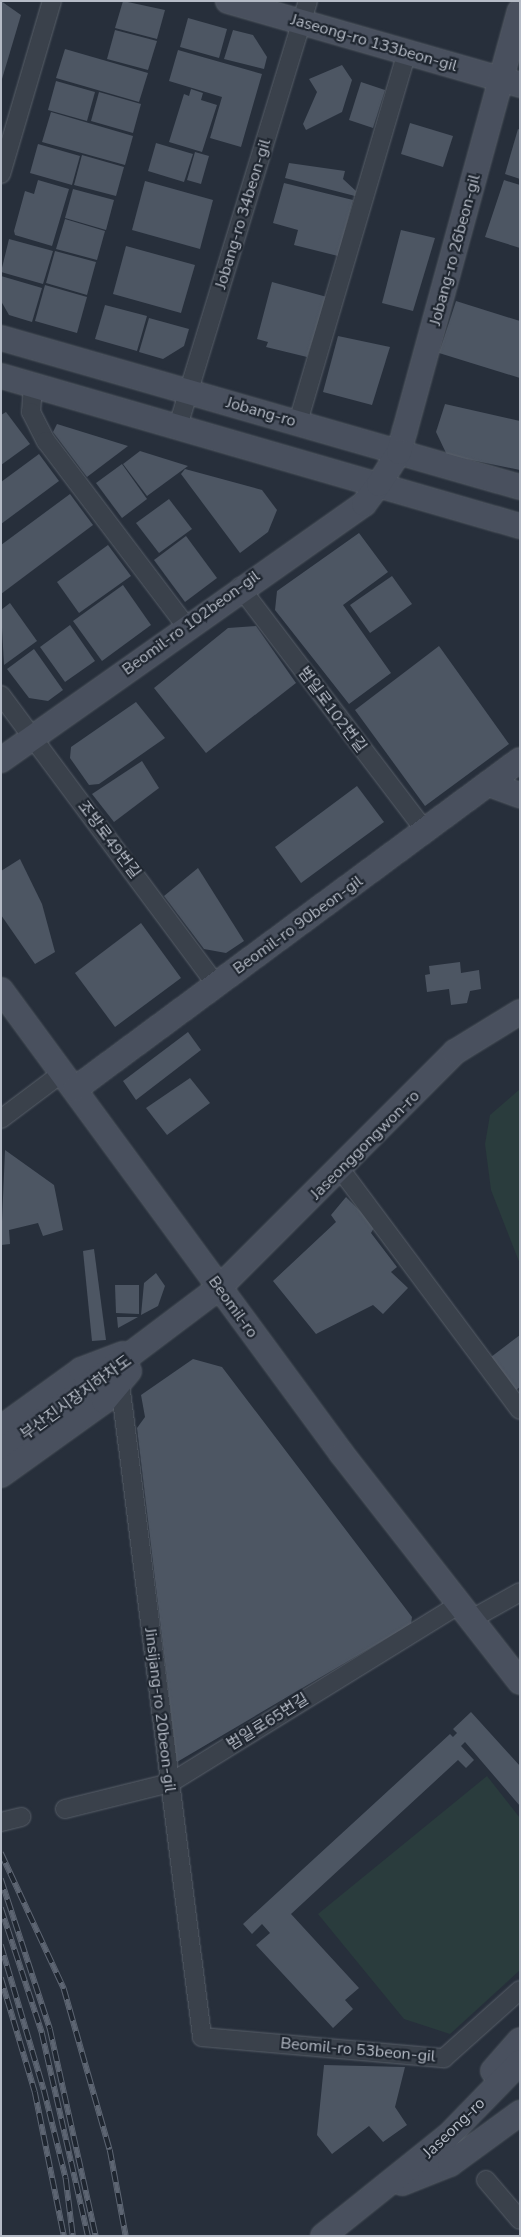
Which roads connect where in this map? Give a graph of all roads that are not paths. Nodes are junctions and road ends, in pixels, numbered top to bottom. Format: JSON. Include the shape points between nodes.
{"nodes":[{"id":1,"x":52,"y":1,"type":"edge"},
{"id":2,"x":228,"y":1,"type":"edge"},
{"id":3,"x":520,"y":11,"type":"edge"},
{"id":4,"x":304,"y":12,"type":"edge"},
{"id":5,"x":407,"y":52,"type":"junction"},
{"id":6,"x":510,"y":82,"type":"edge"},
{"id":7,"x":1,"y":174,"type":"edge"},
{"id":8,"x":1,"y":338,"type":"edge"},
{"id":9,"x":1,"y":376,"type":"edge"},
{"id":10,"x":33,"y":385,"type":"junction"},
{"id":11,"x":190,"y":392,"type":"junction"},
{"id":12,"x":298,"y":422,"type":"junction"},
{"id":13,"x":178,"y":426,"type":"junction"},
{"id":14,"x":399,"y":452,"type":"junction"},
{"id":15,"x":378,"y":484,"type":"junction"},
{"id":16,"x":520,"y":487,"type":"edge"},
{"id":17,"x":520,"y":526,"type":"edge"},
{"id":18,"x":240,"y":587,"type":"junction"},
{"id":19,"x":186,"y":626,"type":"junction"},
{"id":20,"x":1,"y":695,"type":"edge"},
{"id":21,"x":33,"y":738,"type":"junction"},
{"id":22,"x":1,"y":760,"type":"edge"},
{"id":23,"x":520,"y":760,"type":"edge"},
{"id":24,"x":489,"y":784,"type":"junction"},
{"id":25,"x":520,"y":794,"type":"edge"},
{"id":26,"x":424,"y":832,"type":"junction"},
{"id":27,"x":216,"y":985,"type":"junction"},
{"id":28,"x":1,"y":990,"type":"edge"},
{"id":29,"x":520,"y":1012,"type":"edge"},
{"id":30,"x":69,"y":1081,"type":"junction"},
{"id":31,"x":1,"y":1119,"type":"edge"},
{"id":32,"x":342,"y":1170,"type":"junction"},
{"id":33,"x":219,"y":1288,"type":"junction"},
{"id":34,"x":150,"y":1344,"type":"junction"},
{"id":35,"x":120,"y":1383,"type":"junction"},
{"id":36,"x":520,"y":1410,"type":"edge"},
{"id":37,"x":1,"y":1428,"type":"edge"},
{"id":38,"x":1,"y":1452,"type":"edge"},
{"id":39,"x":1,"y":1475,"type":"edge"},
{"id":40,"x":520,"y":1592,"type":"edge"},
{"id":41,"x":464,"y":1612,"type":"junction"},
{"id":42,"x":520,"y":1682,"type":"edge"},
{"id":43,"x":170,"y":1783,"type":"junction"},
{"id":44,"x":65,"y":1809,"type":"dead end"},
{"id":45,"x":21,"y":1817,"type":"dead end"},
{"id":46,"x":1,"y":1822,"type":"edge"},
{"id":47,"x":520,"y":1990,"type":"edge"},
{"id":48,"x":202,"y":2037,"type":"joint"},
{"id":49,"x":520,"y":2040,"type":"edge"},
{"id":50,"x":520,"y":2062,"type":"edge"},
{"id":51,"x":520,"y":2113,"type":"edge"},
{"id":52,"x":448,"y":2136,"type":"junction"},
{"id":53,"x":486,"y":2180,"type":"dead end"},
{"id":54,"x":384,"y":2190,"type":"junction"},
{"id":55,"x":520,"y":2220,"type":"edge"},
{"id":56,"x":323,"y":2236,"type":"edge"}],
"edges":[{"from":1,"to":7,"type":"street"},
{"from":2,"to":4,"type":"main road","name":"Jaseong-ro 133beon-gil"},
{"from":3,"to":6,"type":"main road","name":"Jobang-ro 26beon-gil"},
{"from":4,"to":5,"type":"main road","name":"Jaseong-ro 133beon-gil"},
{"from":4,"to":11,"type":"street","name":"Jobang-ro 34beon-gil"},
{"from":5,"to":6,"type":"main road","name":"Jaseong-ro 133beon-gil"},
{"from":5,"to":12,"type":"street"},
{"from":6,"to":14,"type":"main road","name":"Jobang-ro 26beon-gil"},
{"from":8,"to":11,"type":"main road","name":"Jobang-ro"},
{"from":9,"to":10,"type":"main road"},
{"from":10,"to":13,"type":"main road"},
{"from":10,"to":19,"type":"street","via":[[31,412],[46,441]]},
{"from":11,"to":12,"type":"main road","name":"Jobang-ro"},
{"from":11,"to":13,"type":"street","name":"Jobang-ro 34beon-gil"},
{"from":12,"to":14,"type":"main road","name":"Jobang-ro"},
{"from":13,"to":15,"type":"main road"},
{"from":14,"to":15,"type":"main road","name":"Jobang-ro 26beon-gil"},
{"from":14,"to":16,"type":"main road","name":"Jobang-ro"},
{"from":15,"to":17,"type":"main road"},
{"from":15,"to":18,"type":"main road","name":"Beomil-ro 102beon-gil","via":[[364,504]]},
{"from":18,"to":19,"type":"main road","name":"Beomil-ro 102beon-gil"},
{"from":18,"to":26,"type":"street","name":"범일로102번길"},
{"from":19,"to":21,"type":"main road","name":"Beomil-ro 102beon-gil"},
{"from":20,"to":21,"type":"street","name":"조방로49번길"},
{"from":21,"to":22,"type":"main road","name":"Beomil-ro 102beon-gil"},
{"from":21,"to":27,"type":"street","name":"조방로49번길"},
{"from":23,"to":24,"type":"main road","name":"Beomil-ro 90beon-gil"},
{"from":24,"to":25,"type":"main road"},
{"from":24,"to":26,"type":"main road","name":"Beomil-ro 90beon-gil"},
{"from":26,"to":27,"type":"main road","name":"Beomil-ro 90beon-gil"},
{"from":27,"to":30,"type":"main road","name":"Beomil-ro 90beon-gil"},
{"from":28,"to":30,"type":"main road","name":"Beomil-ro"},
{"from":29,"to":32,"type":"main road","name":"Jaseonggongwon-ro","via":[[455,1052]]},
{"from":30,"to":31,"type":"street"},
{"from":30,"to":33,"type":"main road","name":"Beomil-ro"},
{"from":32,"to":33,"type":"main road","name":"Jaseonggongwon-ro"},
{"from":32,"to":36,"type":"street"},
{"from":33,"to":34,"type":"main road","name":"Jaseonggongwon-ro"},
{"from":33,"to":41,"type":"main road","name":"Beomil-ro"},
{"from":34,"to":35,"type":"main road"},
{"from":34,"to":37,"type":"main road","via":[[81,1370]]},
{"from":34,"to":38,"type":"main road","name":"부산진시장지하차도"},
{"from":35,"to":39,"type":"main road","via":[[104,1400]]},
{"from":35,"to":43,"type":"street","name":"Jinsijang-ro 20beon-gil"},
{"from":40,"to":41,"type":"street"},
{"from":41,"to":42,"type":"main road","name":"Beomil-ro"},
{"from":41,"to":43,"type":"street","name":"범일로65번길"},
{"from":43,"to":44,"type":"street","name":"범일로65번길"},
{"from":43,"to":48,"type":"street","name":"Jinsijang-ro 20beon-gil"},
{"from":45,"to":46,"type":"street"},
{"from":47,"to":48,"type":"street","name":"Beomil-ro 53beon-gil","via":[[444,2058]]},
{"from":49,"to":52,"type":"main road"},
{"from":50,"to":52,"type":"main road","name":"Jaseong-ro"},
{"from":51,"to":54,"type":"main road","name":"Jaseong-ro","via":[[450,2164]]},
{"from":52,"to":54,"type":"main road","name":"Jaseong-ro"},
{"from":53,"to":55,"type":"street"},
{"from":54,"to":56,"type":"main road","name":"Jaseong-ro"}]}
